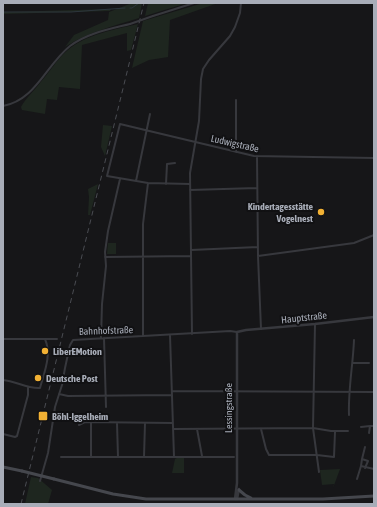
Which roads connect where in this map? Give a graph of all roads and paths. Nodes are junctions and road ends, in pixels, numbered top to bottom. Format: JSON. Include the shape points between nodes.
{"nodes":[{"id":1,"x":194,"y":3,"type":"edge"},
{"id":2,"x":240,"y":3,"type":"edge"},
{"id":3,"x":236,"y":100,"type":"dead end"},
{"id":4,"x":3,"y":106,"type":"edge"},
{"id":5,"x":150,"y":114,"type":"dead end"},
{"id":6,"x":147,"y":131,"type":"junction"},
{"id":7,"x":195,"y":141,"type":"junction"},
{"id":8,"x":236,"y":152,"type":"junction"},
{"id":9,"x":257,"y":156,"type":"junction"},
{"id":10,"x":374,"y":158,"type":"edge"},
{"id":11,"x":175,"y":163,"type":"dead end"},
{"id":12,"x":120,"y":179,"type":"junction"},
{"id":13,"x":136,"y":181,"type":"junction"},
{"id":14,"x":148,"y":183,"type":"junction"},
{"id":15,"x":166,"y":184,"type":"junction"},
{"id":16,"x":190,"y":184,"type":"junction"},
{"id":17,"x":257,"y":188,"type":"junction"},
{"id":18,"x":190,"y":190,"type":"junction"},
{"id":19,"x":374,"y":235,"type":"edge"},
{"id":20,"x":258,"y":247,"type":"junction"},
{"id":21,"x":191,"y":250,"type":"junction"},
{"id":22,"x":143,"y":256,"type":"junction"},
{"id":23,"x":191,"y":256,"type":"junction"},
{"id":24,"x":258,"y":256,"type":"junction"},
{"id":25,"x":105,"y":257,"type":"junction"},
{"id":26,"x":374,"y":317,"type":"edge"},
{"id":27,"x":315,"y":324,"type":"junction"},
{"id":28,"x":261,"y":329,"type":"junction"},
{"id":29,"x":236,"y":332,"type":"junction"},
{"id":30,"x":192,"y":334,"type":"junction"},
{"id":31,"x":170,"y":335,"type":"junction"},
{"id":32,"x":143,"y":336,"type":"junction"},
{"id":33,"x":100,"y":338,"type":"junction"},
{"id":34,"x":104,"y":338,"type":"junction"},
{"id":35,"x":3,"y":339,"type":"edge"},
{"id":36,"x":45,"y":339,"type":"junction"},
{"id":37,"x":57,"y":339,"type":"dead end"},
{"id":38,"x":354,"y":340,"type":"dead end"},
{"id":39,"x":353,"y":363,"type":"junction"},
{"id":40,"x":369,"y":363,"type":"dead end"},
{"id":41,"x":3,"y":380,"type":"edge"},
{"id":42,"x":28,"y":387,"type":"junction"},
{"id":43,"x":172,"y":391,"type":"junction"},
{"id":44,"x":236,"y":391,"type":"junction"},
{"id":45,"x":349,"y":391,"type":"junction"},
{"id":46,"x":314,"y":392,"type":"junction"},
{"id":47,"x":374,"y":392,"type":"edge"},
{"id":48,"x":59,"y":394,"type":"junction"},
{"id":49,"x":106,"y":395,"type":"junction"},
{"id":50,"x":172,"y":395,"type":"junction"},
{"id":51,"x":106,"y":407,"type":"dead end"},
{"id":52,"x":349,"y":415,"type":"dead end"},
{"id":53,"x":91,"y":422,"type":"junction"},
{"id":54,"x":117,"y":423,"type":"junction"},
{"id":55,"x":144,"y":423,"type":"junction"},
{"id":56,"x":173,"y":423,"type":"junction"},
{"id":57,"x":79,"y":424,"type":"dead end"},
{"id":58,"x":370,"y":426,"type":"junction"},
{"id":59,"x":374,"y":426,"type":"edge"},
{"id":60,"x":361,"y":427,"type":"dead end"},
{"id":61,"x":237,"y":428,"type":"junction"},
{"id":62,"x":313,"y":428,"type":"junction"},
{"id":63,"x":174,"y":429,"type":"junction"},
{"id":64,"x":197,"y":429,"type":"junction"},
{"id":65,"x":261,"y":429,"type":"junction"},
{"id":66,"x":348,"y":431,"type":"dead end"},
{"id":67,"x":335,"y":432,"type":"junction"},
{"id":68,"x":374,"y":433,"type":"edge"},
{"id":69,"x":3,"y":434,"type":"edge"},
{"id":70,"x":365,"y":448,"type":"dead end"},
{"id":71,"x":317,"y":455,"type":"junction"},
{"id":72,"x":202,"y":456,"type":"junction"},
{"id":73,"x":61,"y":457,"type":"dead end"},
{"id":74,"x":90,"y":457,"type":"junction"},
{"id":75,"x":118,"y":457,"type":"junction"},
{"id":76,"x":144,"y":457,"type":"junction"},
{"id":77,"x":174,"y":457,"type":"junction"},
{"id":78,"x":234,"y":457,"type":"dead end"},
{"id":79,"x":362,"y":459,"type":"junction"},
{"id":80,"x":361,"y":466,"type":"junction"},
{"id":81,"x":3,"y":467,"type":"edge"},
{"id":82,"x":365,"y":468,"type":"junction"},
{"id":83,"x":374,"y":469,"type":"edge"},
{"id":84,"x":319,"y":472,"type":"dead end"},
{"id":85,"x":357,"y":479,"type":"dead end"},
{"id":86,"x":40,"y":481,"type":"dead end"},
{"id":87,"x":237,"y":483,"type":"junction"},
{"id":88,"x":239,"y":490,"type":"junction"},
{"id":89,"x":374,"y":496,"type":"edge"},
{"id":90,"x":236,"y":499,"type":"junction"},
{"id":91,"x":253,"y":499,"type":"junction"}],
"edges":[{"from":1,"to":4,"type":"street","bridge":true,"via":[[77,42],[62,54],[28,95],[13,104]]},
{"from":2,"to":7,"type":"street","via":[[233,32],[203,69]]},
{"from":3,"to":8,"type":"street"},
{"from":5,"to":6,"type":"street"},
{"from":6,"to":7,"type":"street","name":"Ludwigstraße"},
{"from":6,"to":12,"type":"street","name":"Ludwigstraße","via":[[120,124],[107,176]]},
{"from":6,"to":13,"type":"street"},
{"from":7,"to":8,"type":"street","name":"Ludwigstraße"},
{"from":7,"to":16,"type":"street"},
{"from":8,"to":9,"type":"street","name":"Ludwigstraße"},
{"from":9,"to":10,"type":"street","name":"Ludwigstraße"},
{"from":9,"to":17,"type":"street"},
{"from":11,"to":15,"type":"street","via":[[167,164]]},
{"from":12,"to":13,"type":"street"},
{"from":12,"to":25,"type":"street","via":[[108,230]]},
{"from":13,"to":14,"type":"street"},
{"from":14,"to":15,"type":"street"},
{"from":14,"to":22,"type":"street","via":[[143,224]]},
{"from":15,"to":16,"type":"street"},
{"from":16,"to":18,"type":"street"},
{"from":17,"to":18,"type":"street"},
{"from":17,"to":20,"type":"street"},
{"from":18,"to":21,"type":"street"},
{"from":19,"to":24,"type":"street","via":[[354,243]]},
{"from":20,"to":21,"type":"street"},
{"from":20,"to":24,"type":"street"},
{"from":21,"to":23,"type":"street"},
{"from":22,"to":23,"type":"street"},
{"from":22,"to":25,"type":"street"},
{"from":22,"to":32,"type":"street"},
{"from":23,"to":30,"type":"street"},
{"from":24,"to":28,"type":"street"},
{"from":25,"to":33,"type":"street"},
{"from":26,"to":27,"type":"street","name":"Hauptstraße"},
{"from":27,"to":28,"type":"street","name":"Hauptstraße"},
{"from":27,"to":46,"type":"street"},
{"from":28,"to":29,"type":"street","name":"Hauptstraße"},
{"from":29,"to":30,"type":"street","name":"Bahnhofstraße"},
{"from":29,"to":44,"type":"street","name":"Lessingstraße"},
{"from":30,"to":31,"type":"street","name":"Bahnhofstraße"},
{"from":31,"to":32,"type":"street","name":"Bahnhofstraße"},
{"from":31,"to":43,"type":"street"},
{"from":32,"to":34,"type":"street","name":"Bahnhofstraße"},
{"from":33,"to":34,"type":"street","name":"Bahnhofstraße"},
{"from":33,"to":48,"type":"street","name":"Bahnhofstraße","via":[[73,340]]},
{"from":34,"to":49,"type":"street"},
{"from":35,"to":36,"type":"street"},
{"from":36,"to":37,"type":"street"},
{"from":36,"to":42,"type":"street","via":[[48,355],[40,388]]},
{"from":38,"to":39,"type":"street"},
{"from":39,"to":40,"type":"street"},
{"from":39,"to":45,"type":"street"},
{"from":41,"to":42,"type":"street","via":[[14,381]]},
{"from":42,"to":69,"type":"street","via":[[17,436]]},
{"from":43,"to":44,"type":"street"},
{"from":43,"to":50,"type":"street"},
{"from":44,"to":46,"type":"street"},
{"from":44,"to":61,"type":"street","name":"Lessingstraße"},
{"from":45,"to":46,"type":"street"},
{"from":45,"to":47,"type":"street"},
{"from":45,"to":52,"type":"street"},
{"from":46,"to":62,"type":"street"},
{"from":48,"to":49,"type":"street"},
{"from":48,"to":86,"type":"street","name":"Bahnhofstraße"},
{"from":49,"to":50,"type":"street"},
{"from":49,"to":51,"type":"street"},
{"from":50,"to":56,"type":"street"},
{"from":53,"to":54,"type":"street"},
{"from":53,"to":57,"type":"street"},
{"from":53,"to":74,"type":"street"},
{"from":54,"to":55,"type":"street"},
{"from":54,"to":75,"type":"street"},
{"from":55,"to":56,"type":"street"},
{"from":55,"to":76,"type":"street"},
{"from":56,"to":63,"type":"street"},
{"from":58,"to":59,"type":"street"},
{"from":58,"to":60,"type":"street"},
{"from":58,"to":68,"type":"street","via":[[369,433]]},
{"from":61,"to":64,"type":"street"},
{"from":61,"to":65,"type":"street"},
{"from":61,"to":87,"type":"street","name":"Lessingstraße"},
{"from":62,"to":65,"type":"street"},
{"from":62,"to":67,"type":"street"},
{"from":62,"to":71,"type":"street"},
{"from":63,"to":64,"type":"street"},
{"from":63,"to":77,"type":"street"},
{"from":64,"to":72,"type":"street"},
{"from":65,"to":71,"type":"street","via":[[269,455]]},
{"from":66,"to":67,"type":"street"},
{"from":67,"to":71,"type":"street","via":[[334,457]]},
{"from":70,"to":79,"type":"street"},
{"from":71,"to":84,"type":"street"},
{"from":72,"to":77,"type":"street"},
{"from":72,"to":78,"type":"street"},
{"from":73,"to":74,"type":"street"},
{"from":74,"to":75,"type":"street"},
{"from":75,"to":76,"type":"street"},
{"from":76,"to":77,"type":"street"},
{"from":79,"to":80,"type":"street"},
{"from":79,"to":82,"type":"street","via":[[368,461]]},
{"from":80,"to":82,"type":"street"},
{"from":80,"to":85,"type":"street"},
{"from":81,"to":90,"type":"main road","bridge":true,"via":[[137,498]]},
{"from":82,"to":83,"type":"street"},
{"from":87,"to":88,"type":"street","name":"Lessingstraße"},
{"from":87,"to":90,"type":"street","name":"Lessingstraße"},
{"from":88,"to":90,"type":"street","name":"Lessingstraße"},
{"from":88,"to":91,"type":"main road"},
{"from":89,"to":91,"type":"main road"},
{"from":90,"to":91,"type":"main road"}]}
